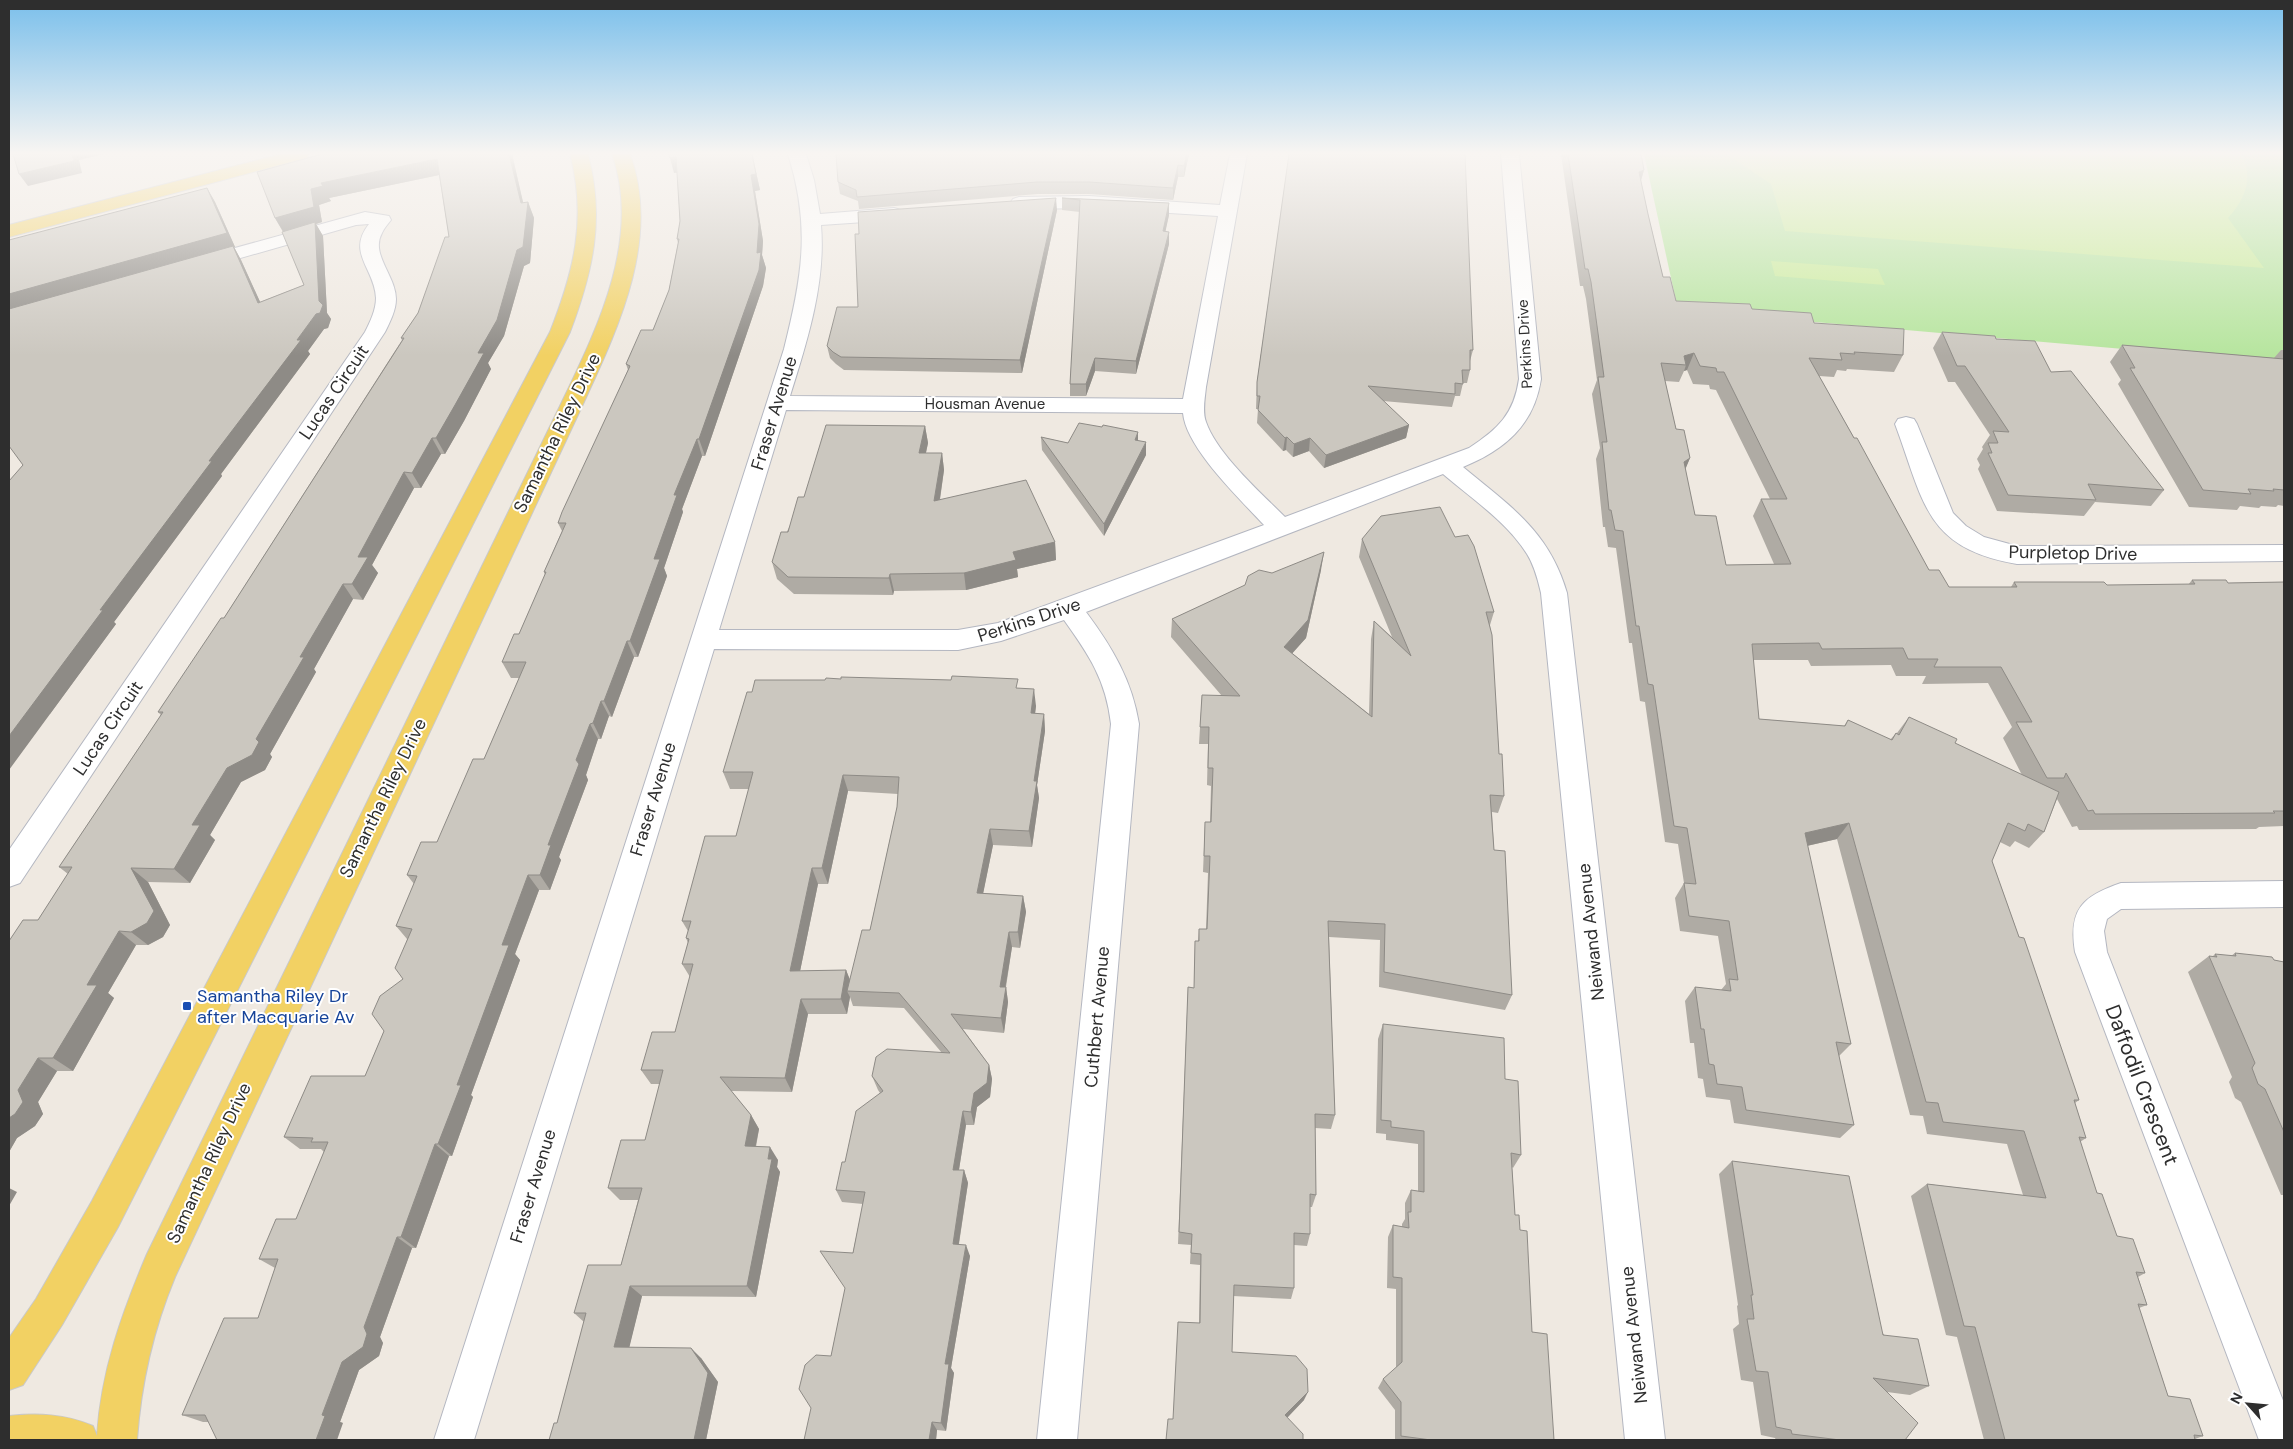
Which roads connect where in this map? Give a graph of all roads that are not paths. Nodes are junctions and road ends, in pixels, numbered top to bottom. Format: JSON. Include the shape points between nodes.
{"nodes":[{"id":1,"x":44,"y":222,"type":"edge"},
{"id":2,"x":348,"y":222,"type":"edge"},
{"id":3,"x":381,"y":222,"type":"edge"},
{"id":4,"x":588,"y":222,"type":"edge"},
{"id":5,"x":630,"y":222,"type":"edge"},
{"id":6,"x":813,"y":222,"type":"edge"},
{"id":7,"x":1225,"y":222,"type":"edge"},
{"id":8,"x":1516,"y":222,"type":"edge"},
{"id":9,"x":9,"y":231,"type":"edge"},
{"id":10,"x":188,"y":267,"type":"edge"},
{"id":11,"x":778,"y":403,"type":"junction"},
{"id":12,"x":1193,"y":406,"type":"junction"},
{"id":13,"x":1906,"y":424,"type":"dead end"},
{"id":14,"x":1447,"y":465,"type":"junction"},
{"id":15,"x":1280,"y":527,"type":"junction"},
{"id":16,"x":2284,"y":553,"type":"edge"},
{"id":17,"x":1069,"y":608,"type":"junction"},
{"id":18,"x":703,"y":639,"type":"junction"},
{"id":19,"x":9,"y":874,"type":"edge"},
{"id":20,"x":2284,"y":894,"type":"edge"},
{"id":21,"x":9,"y":1371,"type":"edge"},
{"id":22,"x":9,"y":1436,"type":"edge"},
{"id":23,"x":78,"y":1440,"type":"edge"},
{"id":24,"x":117,"y":1440,"type":"edge"},
{"id":25,"x":454,"y":1440,"type":"edge"},
{"id":26,"x":1056,"y":1440,"type":"edge"},
{"id":27,"x":1645,"y":1440,"type":"edge"},
{"id":28,"x":2279,"y":1440,"type":"edge"}],
"edges":[{"from":1,"to":9,"type":"main road"},
{"from":2,"to":10,"type":"street","name":"Lucas Circuit"},
{"from":3,"to":19,"type":"street","name":"Lucas Circuit","via":[[368,242],[368,251],[385,289],[384,309],[375,332]]},
{"from":4,"to":21,"type":"main road","via":[[586,248],[576,290],[557,339],[105,1214],[49,1312]]},
{"from":5,"to":24,"type":"main road","name":"Samantha Riley Drive","via":[[626,264],[612,315],[576,396],[141,1312],[117,1418]]},
{"from":6,"to":11,"type":"street","name":"Fraser Avenue","via":[[806,302]]},
{"from":7,"to":12,"type":"street"},
{"from":8,"to":14,"type":"street","name":"Perkins Drive","via":[[1529,392],[1518,418],[1494,442]]},
{"from":11,"to":12,"type":"street","name":"Housman Avenue"},
{"from":11,"to":18,"type":"street","name":"Fraser Avenue"},
{"from":12,"to":15,"type":"street","via":[[1196,424],[1212,452]]},
{"from":13,"to":16,"type":"street","name":"Purpletop Drive","via":[[1942,516],[1959,534],[1987,549],[2017,555]]},
{"from":14,"to":15,"type":"street","name":"Perkins Drive"},
{"from":14,"to":27,"type":"street","name":"Neiwand Avenue","via":[[1523,533],[1548,570],[1554,593]]},
{"from":15,"to":17,"type":"street","name":"Perkins Drive"},
{"from":17,"to":18,"type":"street","name":"Perkins Drive","via":[[1001,632],[958,640]]},
{"from":17,"to":26,"type":"street","name":"Cuthbert Avenue","via":[[1117,681],[1125,724]]},
{"from":18,"to":25,"type":"street","name":"Fraser Avenue"},
{"from":20,"to":28,"type":"street","name":"Daffodil Crescent","via":[[2121,896],[2107,900],[2096,909],[2087,935],[2094,961]]},
{"from":22,"to":23,"type":"main road","via":[[41,1432]]}]}
